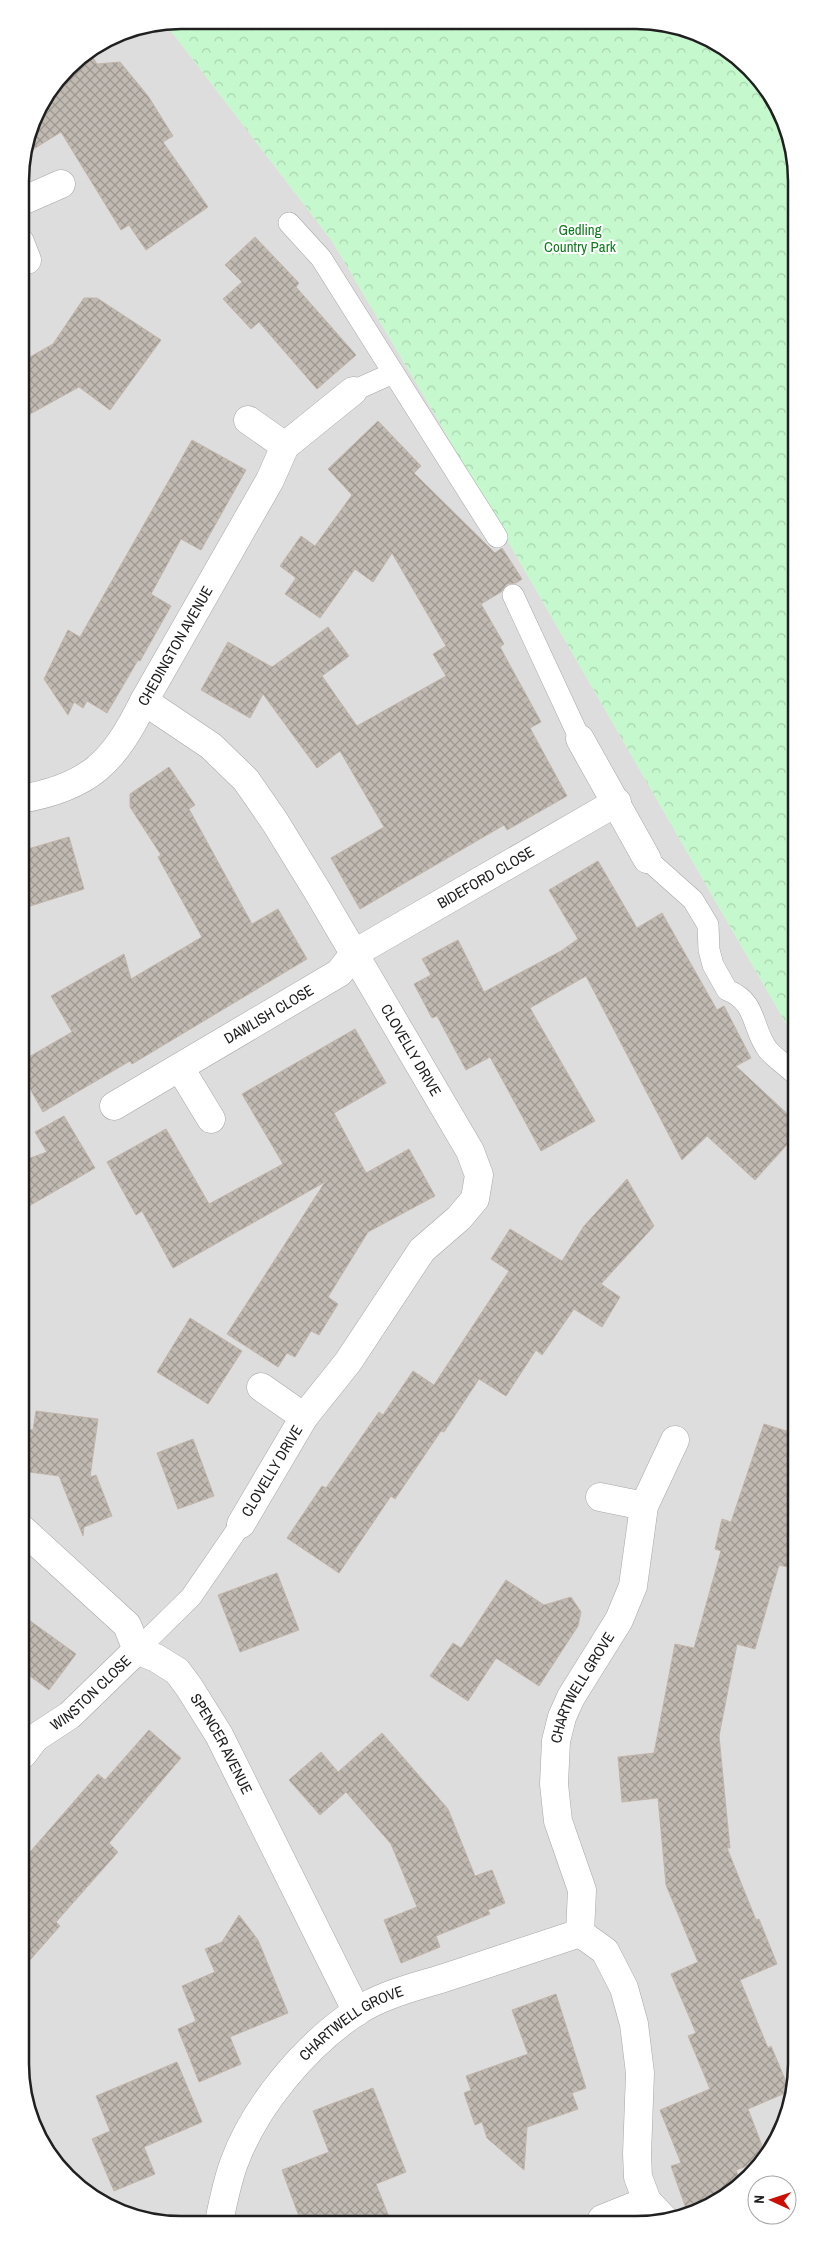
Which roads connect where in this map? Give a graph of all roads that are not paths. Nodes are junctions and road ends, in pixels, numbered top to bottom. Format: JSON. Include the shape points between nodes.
{"nodes":[{"id":1,"x":61,"y":184,"type":"dead end"},
{"id":2,"x":29,"y":198,"type":"edge"},
{"id":3,"x":289,"y":224,"type":"dead end"},
{"id":4,"x":392,"y":373,"type":"junction"},
{"id":5,"x":353,"y":391,"type":"joint"},
{"id":6,"x":248,"y":420,"type":"dead end"},
{"id":7,"x":285,"y":446,"type":"junction"},
{"id":8,"x":497,"y":537,"type":"dead end"},
{"id":9,"x":513,"y":595,"type":"dead end"},
{"id":10,"x":144,"y":701,"type":"junction"},
{"id":11,"x":580,"y":739,"type":"joint"},
{"id":12,"x":29,"y":797,"type":"edge"},
{"id":13,"x":617,"y":802,"type":"junction"},
{"id":14,"x":647,"y":859,"type":"joint"},
{"id":15,"x":354,"y":954,"type":"junction"},
{"id":16,"x":180,"y":1068,"type":"junction"},
{"id":17,"x":788,"y":1068,"type":"edge"},
{"id":18,"x":114,"y":1106,"type":"dead end"},
{"id":19,"x":211,"y":1119,"type":"dead end"},
{"id":20,"x":261,"y":1387,"type":"dead end"},
{"id":21,"x":304,"y":1417,"type":"junction"},
{"id":22,"x":676,"y":1440,"type":"dead end"},
{"id":23,"x":600,"y":1497,"type":"dead end"},
{"id":24,"x":644,"y":1506,"type":"junction"},
{"id":25,"x":241,"y":1524,"type":"joint"},
{"id":26,"x":29,"y":1535,"type":"edge"},
{"id":27,"x":137,"y":1650,"type":"junction"},
{"id":28,"x":29,"y":1746,"type":"edge"},
{"id":29,"x":580,"y":1933,"type":"junction"},
{"id":30,"x":357,"y":2012,"type":"junction"},
{"id":31,"x":647,"y":2201,"type":"junction"},
{"id":32,"x":660,"y":2214,"type":"edge"},
{"id":33,"x":220,"y":2216,"type":"edge"},
{"id":34,"x":607,"y":2216,"type":"edge"}],
"edges":[{"from":1,"to":2,"type":"street"},
{"from":3,"to":4,"type":"lane","via":[[321,258]]},
{"from":4,"to":5,"type":"lane"},
{"from":4,"to":8,"type":"lane"},
{"from":5,"to":7,"type":"street","name":"CHEDINGTON AVENUE"},
{"from":6,"to":7,"type":"street"},
{"from":7,"to":10,"type":"street","name":"CHEDINGTON AVENUE","via":[[266,488]]},
{"from":9,"to":11,"type":"lane"},
{"from":10,"to":12,"type":"street","name":"CHEDINGTON AVENUE","via":[[128,734],[89,776],[68,788]]},
{"from":10,"to":15,"type":"street","name":"CLOVELLY DRIVE","via":[[211,746],[246,780]]},
{"from":11,"to":13,"type":"street"},
{"from":13,"to":14,"type":"street"},
{"from":13,"to":15,"type":"street","name":"BIDEFORD CLOSE"},
{"from":14,"to":17,"type":"lane","via":[[693,900],[708,925],[711,958],[727,990],[739,995],[748,1006],[768,1049]]},
{"from":15,"to":16,"type":"street","name":"DAWLISH CLOSE","via":[[339,973]]},
{"from":15,"to":21,"type":"street","name":"CLOVELLY DRIVE","via":[[470,1151],[479,1175],[475,1199],[459,1218],[422,1250],[348,1362]]},
{"from":16,"to":18,"type":"street","name":"DAWLISH CLOSE"},
{"from":16,"to":19,"type":"street"},
{"from":20,"to":21,"type":"street","name":"CLOVELLY DRIVE"},
{"from":21,"to":25,"type":"street","name":"CLOVELLY DRIVE"},
{"from":22,"to":24,"type":"street","name":"CHARTWELL GROVE"},
{"from":23,"to":24,"type":"street"},
{"from":24,"to":29,"type":"street","name":"CHARTWELL GROVE","via":[[633,1586],[618,1620],[571,1696],[556,1742],[554,1784],[558,1821],[582,1890]]},
{"from":25,"to":27,"type":"lane","via":[[191,1597]]},
{"from":26,"to":27,"type":"street","via":[[127,1625]]},
{"from":27,"to":28,"type":"street","name":"WINSTON CLOSE","via":[[70,1715],[35,1738]]},
{"from":27,"to":30,"type":"street","name":"SPENCER AVENUE","via":[[177,1670],[189,1686],[228,1753]]},
{"from":29,"to":30,"type":"street","name":"CHARTWELL GROVE","via":[[399,1992]]},
{"from":29,"to":31,"type":"street","via":[[605,1951],[624,1988],[634,2024],[640,2072],[638,2177]]},
{"from":30,"to":33,"type":"street","name":"CHARTWELL GROVE","via":[[298,2063],[262,2111],[234,2163]]},
{"from":31,"to":32,"type":"street"},
{"from":31,"to":34,"type":"street"}]}
